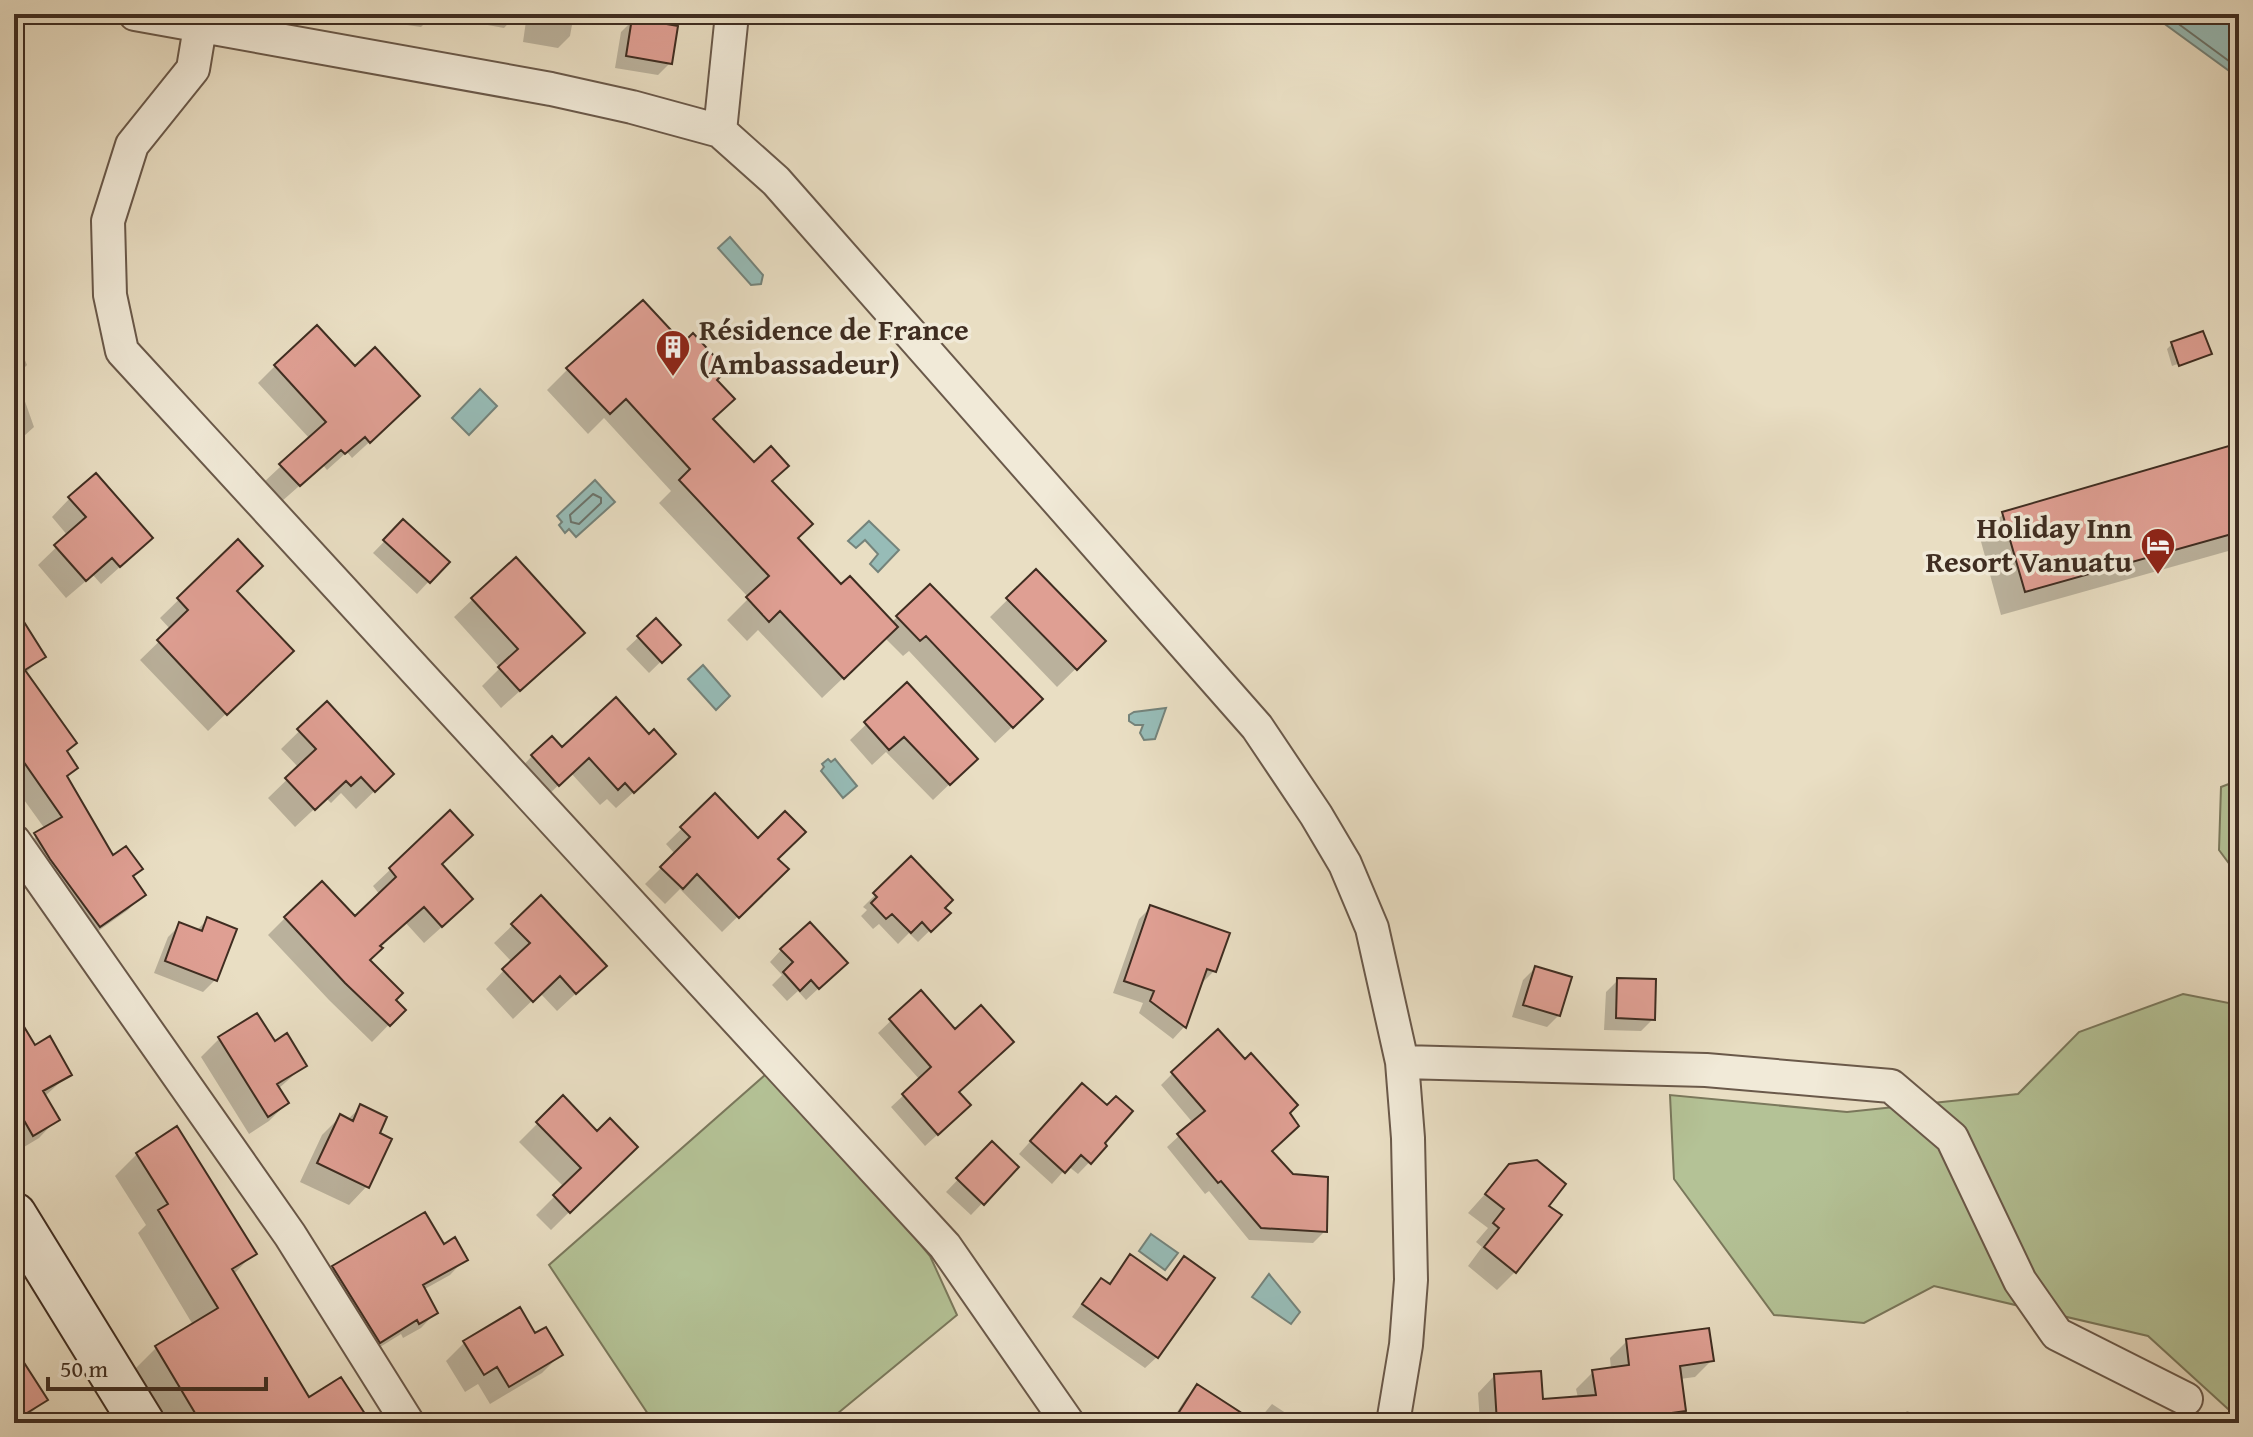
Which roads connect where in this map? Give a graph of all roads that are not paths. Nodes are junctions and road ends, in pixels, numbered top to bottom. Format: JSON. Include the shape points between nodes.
{"nodes":[{"id":1,"x":135,"y":14,"type":"edge"},
{"id":2,"x":732,"y":14,"type":"edge"},
{"id":3,"x":200,"y":27,"type":"junction"},
{"id":4,"x":720,"y":131,"type":"junction"},
{"id":5,"x":14,"y":841,"type":"edge"},
{"id":6,"x":1402,"y":1062,"type":"junction"},
{"id":7,"x":14,"y":1215,"type":"edge"},
{"id":8,"x":2186,"y":1399,"type":"dead end"},
{"id":9,"x":142,"y":1423,"type":"edge"},
{"id":10,"x":408,"y":1423,"type":"edge"},
{"id":11,"x":1068,"y":1423,"type":"edge"},
{"id":12,"x":1393,"y":1423,"type":"edge"}],
"edges":[{"from":1,"to":3,"type":"street"},
{"from":2,"to":4,"type":"street"},
{"from":3,"to":4,"type":"street","via":[[551,89]]},
{"from":3,"to":11,"type":"street","via":[[193,69],[132,145],[108,221],[110,295],[122,351],[945,1246]]},
{"from":4,"to":6,"type":"street","via":[[776,181],[1257,727],[1345,864],[1372,928]]},
{"from":5,"to":10,"type":"street","via":[[290,1235]]},
{"from":6,"to":8,"type":"street","via":[[1706,1070],[1891,1086],[1952,1138],[2020,1281],[2057,1334]]},
{"from":6,"to":12,"type":"street","via":[[1411,1280]]},
{"from":7,"to":9,"type":"main road"}]}
